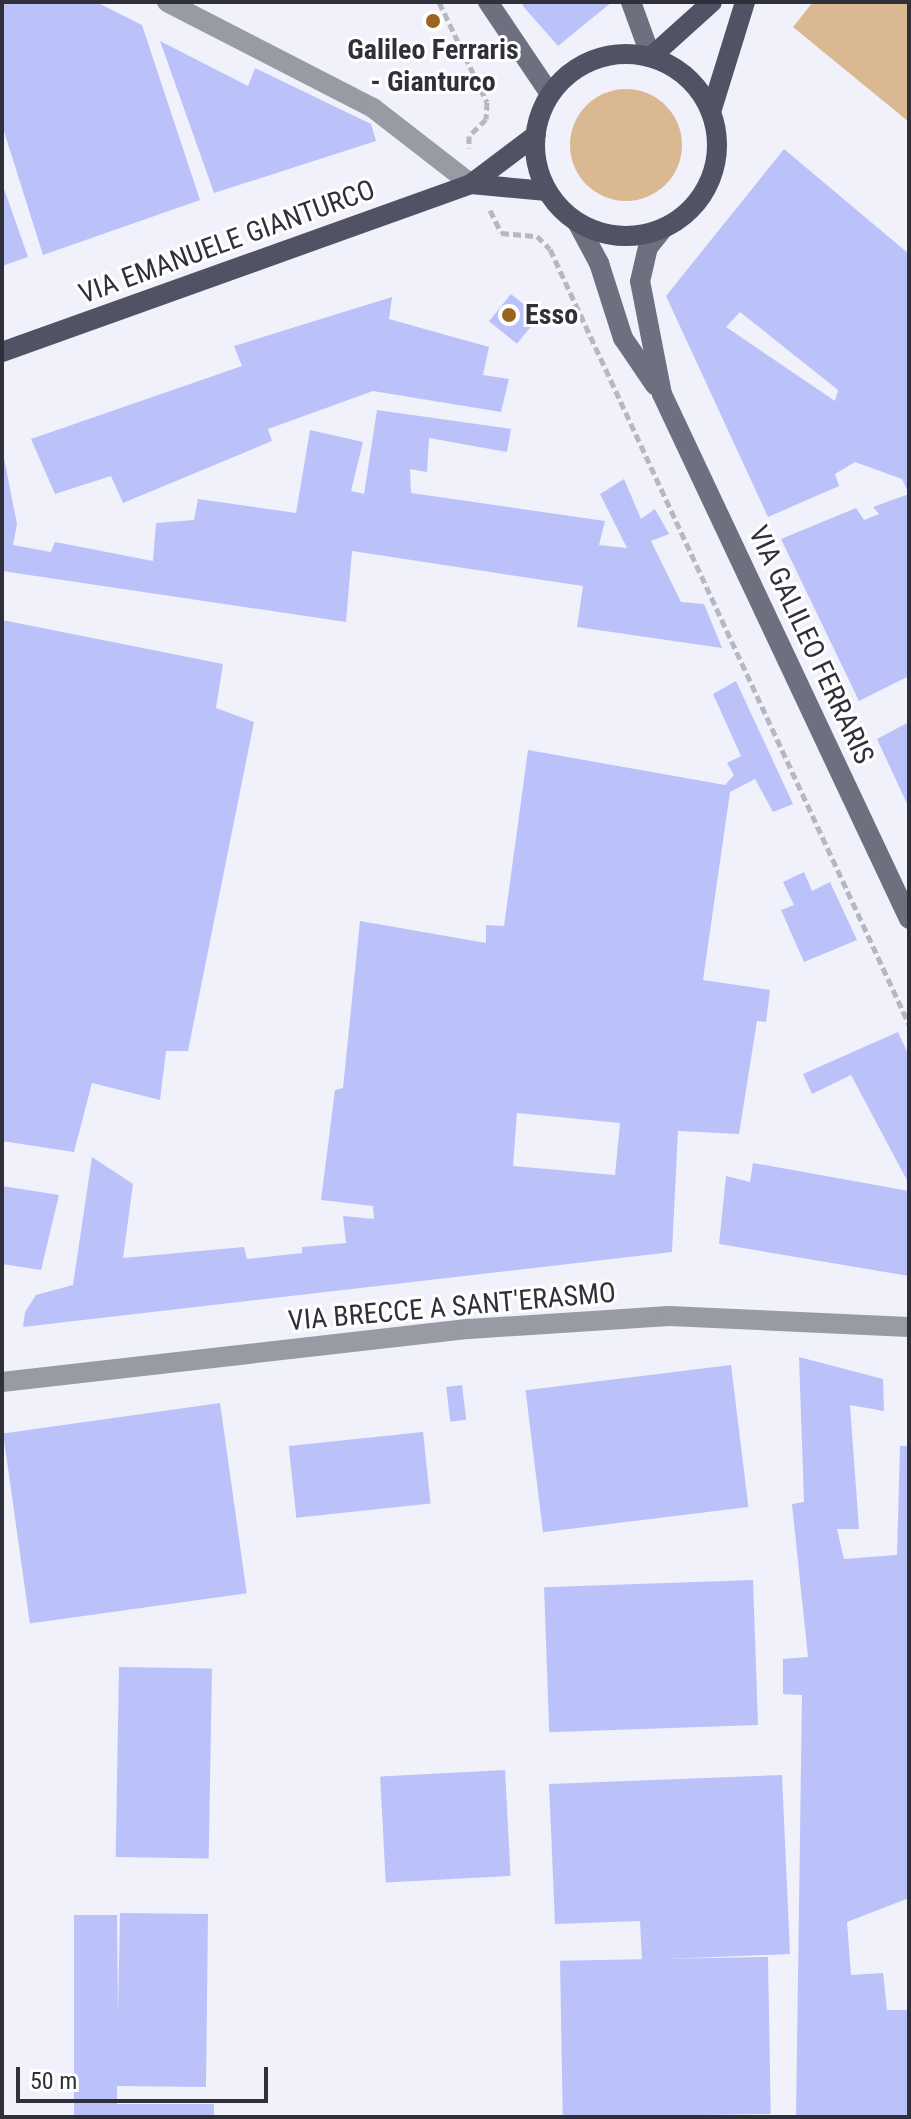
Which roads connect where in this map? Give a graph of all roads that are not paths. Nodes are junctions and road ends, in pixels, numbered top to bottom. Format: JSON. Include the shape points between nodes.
{"nodes":[{"id":1,"x":167,"y":2,"type":"edge"},
{"id":2,"x":488,"y":2,"type":"edge"},
{"id":3,"x":631,"y":2,"type":"edge"},
{"id":4,"x":712,"y":2,"type":"edge"},
{"id":5,"x":745,"y":2,"type":"edge"},
{"id":6,"x":651,"y":57,"type":"junction"},
{"id":7,"x":550,"y":94,"type":"junction"},
{"id":8,"x":711,"y":112,"type":"junction"},
{"id":9,"x":536,"y":135,"type":"junction"},
{"id":10,"x":471,"y":184,"type":"junction"},
{"id":11,"x":547,"y":191,"type":"junction"},
{"id":12,"x":577,"y":222,"type":"junction"},
{"id":13,"x":662,"y":230,"type":"junction"},
{"id":14,"x":2,"y":352,"type":"edge"},
{"id":15,"x":662,"y":394,"type":"junction"},
{"id":16,"x":909,"y":919,"type":"edge"},
{"id":17,"x":909,"y":1327,"type":"edge"},
{"id":18,"x":2,"y":1382,"type":"edge"}],
"edges":[{"from":1,"to":10,"type":"street","via":[[373,108]]},
{"from":2,"to":7,"type":"main road"},
{"from":3,"to":6,"type":"main road"},
{"from":4,"to":6,"type":"main road"},
{"from":5,"to":8,"type":"main road"},
{"from":6,"to":7,"type":"main road","via":[[595,59],[570,73]]},
{"from":6,"to":8,"type":"main road","via":[[688,77]]},
{"from":7,"to":9,"type":"main road"},
{"from":8,"to":13,"type":"main road","via":[[718,139],[711,181],[696,205]]},
{"from":9,"to":10,"type":"main road","name":"VIA EMANUELE GIANTURCO"},
{"from":9,"to":11,"type":"main road","via":[[537,164]]},
{"from":10,"to":11,"type":"main road","name":"VIA EMANUELE GIANTURCO"},
{"from":10,"to":14,"type":"main road","name":"VIA EMANUELE GIANTURCO"},
{"from":11,"to":12,"type":"main road"},
{"from":12,"to":13,"type":"main road","via":[[619,236]]},
{"from":12,"to":15,"type":"main road","name":"VIA GALILEO FERRARIS","via":[[599,263],[623,338]]},
{"from":13,"to":15,"type":"main road","name":"VIA GALILEO FERRARIS","via":[[648,247],[640,281]]},
{"from":15,"to":16,"type":"main road","name":"VIA GALILEO FERRARIS"},
{"from":17,"to":18,"type":"street","name":"VIA BRECCE A SANT'ERASMO","via":[[669,1316],[469,1329]]}]}
